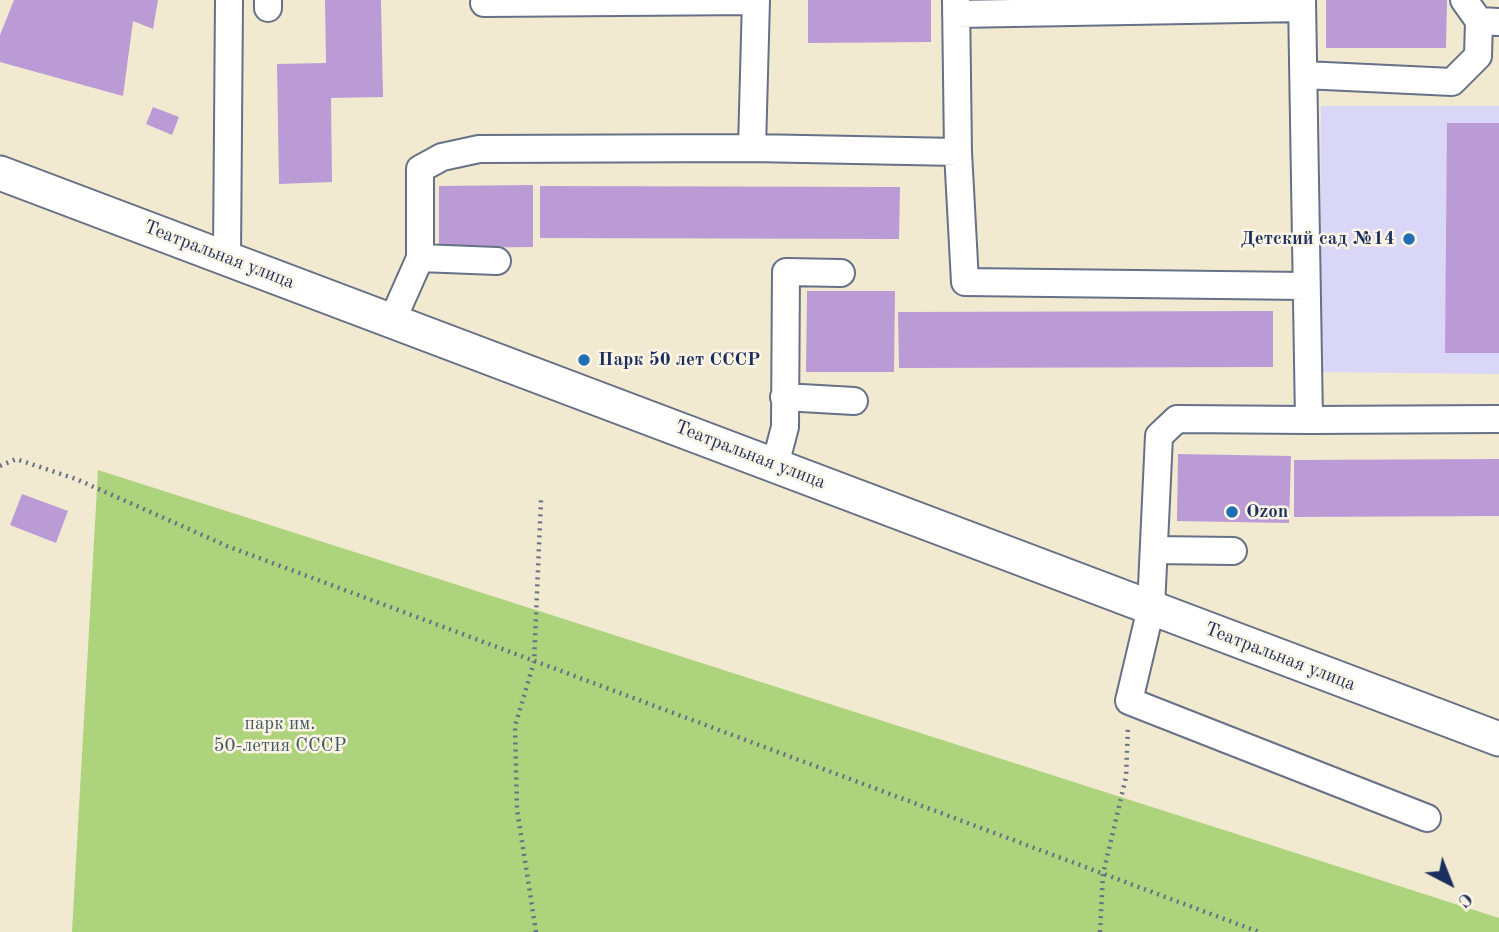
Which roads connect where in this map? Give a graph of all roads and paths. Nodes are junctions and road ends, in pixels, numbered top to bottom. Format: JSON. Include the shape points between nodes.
{"nodes":[{"id":1,"x":229,"y":0,"type":"edge"},
{"id":2,"x":756,"y":1,"type":"edge"},
{"id":3,"x":484,"y":3,"type":"dead end"},
{"id":4,"x":1302,"y":4,"type":"edge"},
{"id":5,"x":956,"y":7,"type":"edge"},
{"id":6,"x":1480,"y":15,"type":"edge"},
{"id":7,"x":1304,"y":75,"type":"junction"},
{"id":8,"x":752,"y":148,"type":"junction"},
{"id":9,"x":958,"y":152,"type":"junction"},
{"id":10,"x":0,"y":173,"type":"edge"},
{"id":11,"x":227,"y":257,"type":"junction"},
{"id":12,"x":420,"y":258,"type":"junction"},
{"id":13,"x":497,"y":261,"type":"dead end"},
{"id":14,"x":841,"y":273,"type":"dead end"},
{"id":15,"x":1305,"y":286,"type":"junction"},
{"id":16,"x":392,"y":321,"type":"junction"},
{"id":17,"x":784,"y":397,"type":"junction"},
{"id":18,"x":854,"y":401,"type":"dead end"},
{"id":19,"x":1499,"y":419,"type":"edge"},
{"id":20,"x":1309,"y":420,"type":"junction"},
{"id":21,"x":775,"y":465,"type":"junction"},
{"id":22,"x":0,"y":466,"type":"edge"},
{"id":23,"x":541,"y":500,"type":"dead end"},
{"id":24,"x":1154,"y":550,"type":"junction"},
{"id":25,"x":1233,"y":551,"type":"dead end"},
{"id":26,"x":1151,"y":608,"type":"junction"},
{"id":27,"x":534,"y":662,"type":"junction"},
{"id":28,"x":1129,"y":701,"type":"junction"},
{"id":29,"x":1499,"y":739,"type":"edge"},
{"id":30,"x":1427,"y":818,"type":"dead end"},
{"id":31,"x":1103,"y":874,"type":"junction"},
{"id":32,"x":536,"y":932,"type":"edge"},
{"id":33,"x":1100,"y":932,"type":"edge"},
{"id":34,"x":1259,"y":932,"type":"edge"}],
"edges":[{"from":1,"to":11,"type":"lane"},
{"from":2,"to":3,"type":"lane"},
{"from":2,"to":8,"type":"lane"},
{"from":4,"to":5,"type":"lane"},
{"from":4,"to":7,"type":"lane"},
{"from":5,"to":9,"type":"lane"},
{"from":6,"to":7,"type":"lane","via":[[1478,55],[1452,82]]},
{"from":7,"to":15,"type":"lane"},
{"from":8,"to":9,"type":"lane"},
{"from":8,"to":12,"type":"lane","via":[[479,149],[442,157],[420,169]]},
{"from":9,"to":15,"type":"lane","via":[[965,282]]},
{"from":10,"to":11,"type":"main road","name":"Театральная улица"},
{"from":11,"to":16,"type":"main road","name":"Театральная улица"},
{"from":12,"to":13,"type":"lane"},
{"from":12,"to":16,"type":"lane"},
{"from":14,"to":17,"type":"lane","via":[[786,272]]},
{"from":15,"to":20,"type":"lane"},
{"from":16,"to":21,"type":"main road","name":"Театральная улица"},
{"from":17,"to":18,"type":"lane"},
{"from":17,"to":21,"type":"lane","via":[[785,427]]},
{"from":19,"to":20,"type":"lane"},
{"from":20,"to":24,"type":"lane","via":[[1177,419],[1158,436]]},
{"from":21,"to":26,"type":"main road","name":"Театральная улица"},
{"from":22,"to":27,"type":"path","via":[[16,459],[76,479],[227,546]]},
{"from":23,"to":27,"type":"path"},
{"from":24,"to":25,"type":"lane"},
{"from":24,"to":26,"type":"lane"},
{"from":26,"to":28,"type":"lane"},
{"from":26,"to":29,"type":"main road","name":"Театральная улица"},
{"from":27,"to":31,"type":"path"},
{"from":27,"to":32,"type":"path","via":[[515,726],[517,809]]},
{"from":28,"to":30,"type":"lane"},
{"from":28,"to":31,"type":"path","via":[[1126,778]]},
{"from":31,"to":33,"type":"path"},
{"from":31,"to":34,"type":"path"}]}
